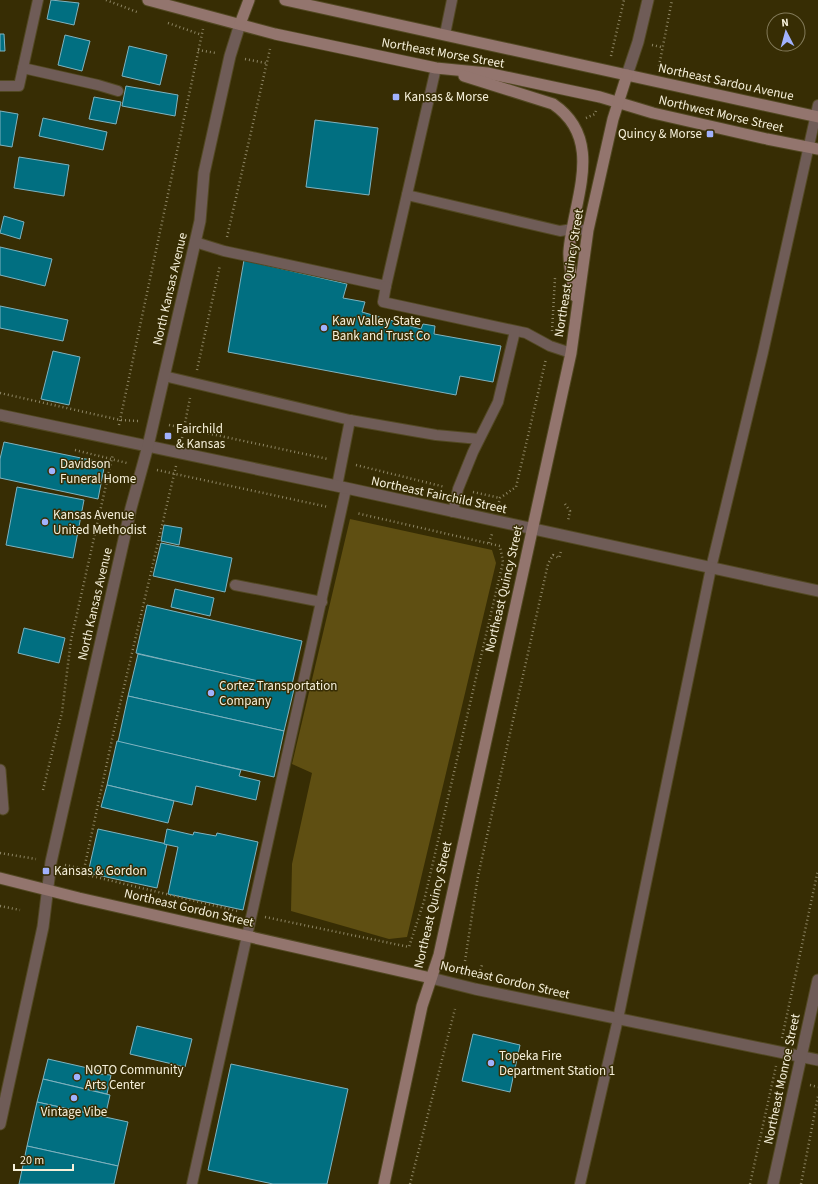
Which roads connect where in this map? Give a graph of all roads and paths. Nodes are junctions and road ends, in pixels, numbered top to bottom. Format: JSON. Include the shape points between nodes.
{"nodes":[{"id":1,"x":38,"y":0,"type":"edge"},
{"id":2,"x":148,"y":0,"type":"edge"},
{"id":3,"x":248,"y":0,"type":"edge"},
{"id":4,"x":285,"y":0,"type":"edge"},
{"id":5,"x":452,"y":0,"type":"edge"},
{"id":6,"x":648,"y":0,"type":"edge"},
{"id":7,"x":672,"y":0,"type":"edge"},
{"id":8,"x":206,"y":16,"type":"junction"},
{"id":9,"x":240,"y":24,"type":"junction"},
{"id":10,"x":445,"y":34,"type":"junction"},
{"id":11,"x":23,"y":68,"type":"junction"},
{"id":12,"x":436,"y":68,"type":"junction"},
{"id":13,"x":627,"y":76,"type":"junction"},
{"id":14,"x":657,"y":81,"type":"junction"},
{"id":15,"x":0,"y":86,"type":"edge"},
{"id":16,"x":118,"y":91,"type":"dead end"},
{"id":17,"x":618,"y":103,"type":"junction"},
{"id":18,"x":818,"y":105,"type":"edge"},
{"id":19,"x":817,"y":117,"type":"edge"},
{"id":20,"x":814,"y":148,"type":"edge"},
{"id":21,"x":407,"y":195,"type":"junction"},
{"id":22,"x":573,"y":229,"type":"junction"},
{"id":23,"x":588,"y":230,"type":"junction"},
{"id":24,"x":195,"y":242,"type":"junction"},
{"id":25,"x":386,"y":286,"type":"junction"},
{"id":26,"x":577,"y":312,"type":"junction"},
{"id":27,"x":515,"y":331,"type":"junction"},
{"id":28,"x":571,"y":352,"type":"junction"},
{"id":29,"x":164,"y":376,"type":"junction"},
{"id":30,"x":0,"y":393,"type":"edge"},
{"id":31,"x":0,"y":415,"type":"edge"},
{"id":32,"x":120,"y":420,"type":"junction"},
{"id":33,"x":350,"y":420,"type":"junction"},
{"id":34,"x":153,"y":423,"type":"junction"},
{"id":35,"x":479,"y":439,"type":"junction"},
{"id":36,"x":116,"y":440,"type":"junction"},
{"id":37,"x":148,"y":446,"type":"junction"},
{"id":38,"x":75,"y":450,"type":"dead end"},
{"id":39,"x":112,"y":460,"type":"junction"},
{"id":40,"x":342,"y":462,"type":"junction"},
{"id":41,"x":142,"y":467,"type":"junction"},
{"id":42,"x":342,"y":488,"type":"junction"},
{"id":43,"x":458,"y":489,"type":"junction"},
{"id":44,"x":500,"y":498,"type":"dead end"},
{"id":45,"x":565,"y":504,"type":"dead end"},
{"id":46,"x":342,"y":510,"type":"junction"},
{"id":47,"x":453,"y":512,"type":"junction"},
{"id":48,"x":532,"y":529,"type":"junction"},
{"id":49,"x":564,"y":536,"type":"junction"},
{"id":50,"x":712,"y":568,"type":"junction"},
{"id":51,"x":235,"y":585,"type":"dead end"},
{"id":52,"x":818,"y":591,"type":"edge"},
{"id":53,"x":322,"y":602,"type":"junction"},
{"id":54,"x":0,"y":770,"type":"edge"},
{"id":55,"x":43,"y":790,"type":"dead end"},
{"id":56,"x":3,"y":809,"type":"dead end"},
{"id":57,"x":818,"y":870,"type":"edge"},
{"id":58,"x":0,"y":878,"type":"edge"},
{"id":59,"x":47,"y":889,"type":"junction"},
{"id":60,"x":0,"y":906,"type":"edge"},
{"id":61,"x":20,"y":910,"type":"dead end"},
{"id":62,"x":247,"y":935,"type":"junction"},
{"id":63,"x":409,"y":947,"type":"dead end"},
{"id":64,"x":465,"y":961,"type":"dead end"},
{"id":65,"x":431,"y":978,"type":"junction"},
{"id":66,"x":818,"y":980,"type":"edge"},
{"id":67,"x":455,"y":1009,"type":"dead end"},
{"id":68,"x":618,"y":1019,"type":"junction"},
{"id":69,"x":779,"y":1053,"type":"junction"},
{"id":70,"x":801,"y":1057,"type":"junction"},
{"id":71,"x":818,"y":1060,"type":"edge"},
{"id":72,"x":818,"y":1096,"type":"edge"},
{"id":73,"x":0,"y":1124,"type":"edge"},
{"id":74,"x":192,"y":1184,"type":"edge"},
{"id":75,"x":384,"y":1184,"type":"edge"},
{"id":76,"x":410,"y":1184,"type":"edge"},
{"id":77,"x":580,"y":1184,"type":"edge"},
{"id":78,"x":750,"y":1184,"type":"edge"},
{"id":79,"x":773,"y":1184,"type":"edge"},
{"id":80,"x":801,"y":1184,"type":"edge"}],
"edges":[{"from":1,"to":11,"type":"lane"},
{"from":2,"to":8,"type":"main road"},
{"from":3,"to":9,"type":"main road","name":"North Kansas Avenue"},
{"from":4,"to":10,"type":"main road","name":"Northeast Morse Street"},
{"from":5,"to":10,"type":"lane"},
{"from":6,"to":13,"type":"street","name":"Northeast Quincy Street"},
{"from":7,"to":14,"type":"path","via":[[661,47]]},
{"from":8,"to":9,"type":"main road"},
{"from":8,"to":32,"type":"path"},
{"from":9,"to":12,"type":"main road","name":"Northeast Morse Street","via":[[275,34]]},
{"from":9,"to":24,"type":"street","name":"North Kansas Avenue","via":[[230,56],[204,173],[200,221]]},
{"from":10,"to":13,"type":"main road","name":"Northeast Morse Street"},
{"from":11,"to":15,"type":"lane","via":[[19,86]]},
{"from":11,"to":16,"type":"lane"},
{"from":12,"to":17,"type":"main road","name":"Northeast Morse Street","via":[[487,73]]},
{"from":12,"to":21,"type":"lane"},
{"from":12,"to":22,"type":"main road","via":[[553,104],[575,124],[584,172]]},
{"from":13,"to":14,"type":"main road","name":"Northeast Sardou Avenue"},
{"from":13,"to":17,"type":"main road","name":"Northeast Quincy Street"},
{"from":14,"to":19,"type":"main road","name":"Northeast Sardou Avenue"},
{"from":17,"to":20,"type":"main road","name":"Northwest Morse Street"},
{"from":17,"to":23,"type":"main road","name":"Northeast Quincy Street","via":[[612,119]]},
{"from":18,"to":19,"type":"lane"},
{"from":19,"to":20,"type":"lane"},
{"from":20,"to":50,"type":"lane"},
{"from":21,"to":22,"type":"lane","via":[[560,231]]},
{"from":21,"to":25,"type":"lane"},
{"from":22,"to":23,"type":"lane"},
{"from":22,"to":26,"type":"main road","via":[[569,252]]},
{"from":23,"to":26,"type":"main road","name":"Northeast Quincy Street"},
{"from":24,"to":25,"type":"lane","via":[[224,251]]},
{"from":24,"to":29,"type":"street","name":"North Kansas Avenue"},
{"from":25,"to":27,"type":"lane","via":[[383,302]]},
{"from":26,"to":28,"type":"main road","name":"Northeast Quincy Street"},
{"from":27,"to":28,"type":"lane"},
{"from":27,"to":35,"type":"lane","via":[[498,402]]},
{"from":28,"to":48,"type":"main road","name":"Northeast Quincy Street"},
{"from":29,"to":33,"type":"lane"},
{"from":29,"to":34,"type":"street","name":"North Kansas Avenue"},
{"from":30,"to":32,"type":"path"},
{"from":31,"to":36,"type":"street","name":"Northeast Fairchild Street"},
{"from":32,"to":34,"type":"path"},
{"from":32,"to":36,"type":"path"},
{"from":33,"to":35,"type":"lane","via":[[436,435]]},
{"from":33,"to":40,"type":"lane"},
{"from":34,"to":37,"type":"street","name":"North Kansas Avenue"},
{"from":34,"to":40,"type":"path","via":[[184,427]]},
{"from":35,"to":43,"type":"lane"},
{"from":36,"to":37,"type":"street","name":"Northeast Fairchild Street"},
{"from":36,"to":39,"type":"path"},
{"from":37,"to":41,"type":"street","name":"North Kansas Avenue"},
{"from":37,"to":42,"type":"street","name":"Northeast Fairchild Street"},
{"from":38,"to":39,"type":"path"},
{"from":39,"to":41,"type":"path"},
{"from":39,"to":55,"type":"path","via":[[71,640],[62,712]]},
{"from":40,"to":42,"type":"lane"},
{"from":40,"to":43,"type":"path"},
{"from":41,"to":46,"type":"path"},
{"from":41,"to":59,"type":"street","name":"North Kansas Avenue","via":[[51,862]]},
{"from":42,"to":46,"type":"lane"},
{"from":42,"to":47,"type":"street","name":"Northeast Fairchild Street"},
{"from":43,"to":44,"type":"path"},
{"from":43,"to":47,"type":"lane"},
{"from":45,"to":49,"type":"path","via":[[570,511]]},
{"from":46,"to":53,"type":"lane"},
{"from":46,"to":63,"type":"path","name":"Northeast Quincy Street","via":[[500,546],[503,562],[424,902]]},
{"from":47,"to":48,"type":"street","name":"Northeast Fairchild Street"},
{"from":48,"to":49,"type":"street","name":"Northeast Fairchild Street"},
{"from":48,"to":65,"type":"main road","name":"Northeast Quincy Street","via":[[439,955]]},
{"from":49,"to":50,"type":"street","name":"Northeast Fairchild Street"},
{"from":49,"to":64,"type":"path","via":[[559,558],[553,555],[544,579],[478,876]]},
{"from":50,"to":52,"type":"street","name":"Northeast Fairchild Street"},
{"from":50,"to":68,"type":"lane"},
{"from":51,"to":53,"type":"lane"},
{"from":53,"to":62,"type":"lane"},
{"from":54,"to":56,"type":"street"},
{"from":57,"to":69,"type":"path"},
{"from":58,"to":59,"type":"main road","name":"Northeast Gordon Street"},
{"from":59,"to":62,"type":"main road","name":"Northeast Gordon Street"},
{"from":59,"to":73,"type":"street","name":"North Kansas Avenue","via":[[44,927]]},
{"from":60,"to":61,"type":"path"},
{"from":62,"to":65,"type":"main road","name":"Northeast Gordon Street"},
{"from":62,"to":74,"type":"lane"},
{"from":65,"to":68,"type":"street","name":"Northeast Gordon Street"},
{"from":65,"to":75,"type":"main road","name":"Northeast Quincy Street","via":[[422,1006]]},
{"from":66,"to":70,"type":"street","name":"Northeast Monroe Street"},
{"from":67,"to":76,"type":"path"},
{"from":68,"to":69,"type":"street","name":"Northeast Gordon Street"},
{"from":68,"to":77,"type":"lane"},
{"from":69,"to":70,"type":"street","name":"Northeast Gordon Street"},
{"from":69,"to":78,"type":"path"},
{"from":70,"to":71,"type":"street","name":"Northeast Gordon Street"},
{"from":70,"to":79,"type":"street","name":"Northeast Monroe Street"},
{"from":72,"to":80,"type":"path"}]}
